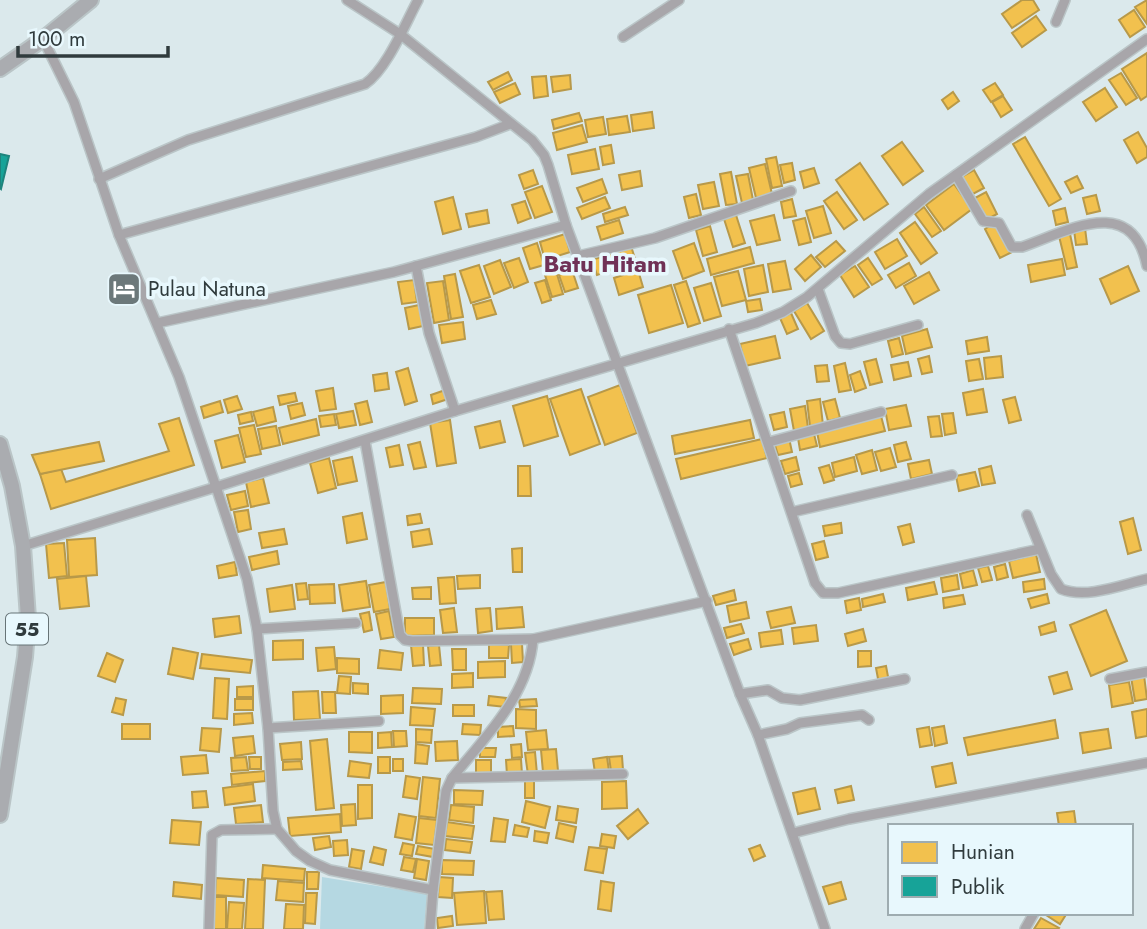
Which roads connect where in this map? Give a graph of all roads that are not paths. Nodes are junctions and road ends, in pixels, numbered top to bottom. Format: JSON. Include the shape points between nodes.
{"nodes":[{"id":1,"x":91,"y":0,"type":"edge"},
{"id":2,"x":347,"y":0,"type":"edge"},
{"id":3,"x":418,"y":0,"type":"edge"},
{"id":4,"x":679,"y":0,"type":"edge"},
{"id":5,"x":1065,"y":0,"type":"edge"},
{"id":6,"x":1056,"y":22,"type":"dead end"},
{"id":7,"x":400,"y":34,"type":"junction"},
{"id":8,"x":623,"y":37,"type":"dead end"},
{"id":9,"x":43,"y":39,"type":"junction"},
{"id":10,"x":1147,"y":39,"type":"edge"},
{"id":11,"x":0,"y":68,"type":"edge"},
{"id":12,"x":510,"y":124,"type":"junction"},
{"id":13,"x":956,"y":175,"type":"junction"},
{"id":14,"x":99,"y":179,"type":"junction"},
{"id":15,"x":792,"y":191,"type":"dead end"},
{"id":16,"x":566,"y":225,"type":"junction"},
{"id":17,"x":119,"y":235,"type":"junction"},
{"id":18,"x":578,"y":256,"type":"junction"},
{"id":19,"x":416,"y":266,"type":"junction"},
{"id":20,"x":1147,"y":266,"type":"edge"},
{"id":21,"x":818,"y":289,"type":"junction"},
{"id":22,"x":158,"y":323,"type":"junction"},
{"id":23,"x":918,"y":324,"type":"dead end"},
{"id":24,"x":729,"y":329,"type":"junction"},
{"id":25,"x":618,"y":363,"type":"junction"},
{"id":26,"x":455,"y":411,"type":"junction"},
{"id":27,"x":881,"y":412,"type":"dead end"},
{"id":28,"x":365,"y":441,"type":"junction"},
{"id":29,"x":769,"y":442,"type":"junction"},
{"id":30,"x":0,"y":444,"type":"edge"},
{"id":31,"x":952,"y":475,"type":"dead end"},
{"id":32,"x":216,"y":487,"type":"junction"},
{"id":33,"x":792,"y":512,"type":"junction"},
{"id":34,"x":1027,"y":515,"type":"dead end"},
{"id":35,"x":23,"y":546,"type":"junction"},
{"id":36,"x":1040,"y":550,"type":"junction"},
{"id":37,"x":1147,"y":579,"type":"edge"},
{"id":38,"x":707,"y":601,"type":"junction"},
{"id":39,"x":356,"y":623,"type":"dead end"},
{"id":40,"x":257,"y":629,"type":"junction"},
{"id":41,"x":533,"y":639,"type":"junction"},
{"id":42,"x":1147,"y":672,"type":"edge"},
{"id":43,"x":905,"y":679,"type":"dead end"},
{"id":44,"x":1110,"y":679,"type":"dead end"},
{"id":45,"x":740,"y":694,"type":"junction"},
{"id":46,"x":379,"y":720,"type":"dead end"},
{"id":47,"x":869,"y":720,"type":"dead end"},
{"id":48,"x":268,"y":728,"type":"junction"},
{"id":49,"x":758,"y":735,"type":"junction"},
{"id":50,"x":1147,"y":763,"type":"edge"},
{"id":51,"x":623,"y":774,"type":"dead end"},
{"id":52,"x":452,"y":778,"type":"junction"},
{"id":53,"x":0,"y":815,"type":"edge"},
{"id":54,"x":277,"y":829,"type":"junction"},
{"id":55,"x":793,"y":833,"type":"junction"},
{"id":56,"x":433,"y":890,"type":"junction"},
{"id":57,"x":209,"y":929,"type":"edge"},
{"id":58,"x":430,"y":929,"type":"edge"},
{"id":59,"x":825,"y":929,"type":"edge"}],
"edges":[{"from":1,"to":9,"type":"highway"},
{"from":2,"to":7,"type":"street"},
{"from":3,"to":7,"type":"street"},
{"from":4,"to":8,"type":"street"},
{"from":5,"to":6,"type":"street"},
{"from":7,"to":12,"type":"street"},
{"from":7,"to":14,"type":"street","via":[[365,84],[188,140]]},
{"from":9,"to":11,"type":"highway"},
{"from":9,"to":14,"type":"street","via":[[74,102]]},
{"from":10,"to":13,"type":"street"},
{"from":12,"to":16,"type":"street","via":[[544,155]]},
{"from":12,"to":17,"type":"street"},
{"from":13,"to":20,"type":"street","via":[[983,221],[999,223],[1012,247],[1086,225],[1116,225],[1137,236]]},
{"from":13,"to":21,"type":"street"},
{"from":14,"to":17,"type":"street"},
{"from":15,"to":18,"type":"street","via":[[655,238]]},
{"from":16,"to":18,"type":"street"},
{"from":16,"to":19,"type":"street"},
{"from":17,"to":22,"type":"street"},
{"from":18,"to":25,"type":"street"},
{"from":19,"to":22,"type":"street"},
{"from":19,"to":26,"type":"street","via":[[429,333]]},
{"from":21,"to":23,"type":"street","via":[[841,343]]},
{"from":21,"to":24,"type":"street","via":[[783,312]]},
{"from":22,"to":32,"type":"street"},
{"from":24,"to":25,"type":"street"},
{"from":24,"to":29,"type":"street"},
{"from":25,"to":26,"type":"street"},
{"from":25,"to":38,"type":"street"},
{"from":26,"to":28,"type":"street"},
{"from":27,"to":29,"type":"street"},
{"from":28,"to":32,"type":"street"},
{"from":28,"to":41,"type":"street","via":[[400,635],[412,641]]},
{"from":29,"to":33,"type":"street"},
{"from":30,"to":35,"type":"highway","number":"55"},
{"from":31,"to":33,"type":"street"},
{"from":32,"to":35,"type":"street"},
{"from":32,"to":40,"type":"street","via":[[247,579]]},
{"from":33,"to":36,"type":"street","via":[[815,583],[823,593]]},
{"from":34,"to":36,"type":"street"},
{"from":35,"to":53,"type":"highway","number":"55","via":[[27,631]]},
{"from":36,"to":37,"type":"street","via":[[1055,583],[1068,592]]},
{"from":38,"to":41,"type":"street"},
{"from":38,"to":45,"type":"street"},
{"from":39,"to":40,"type":"street"},
{"from":40,"to":48,"type":"street"},
{"from":41,"to":52,"type":"street","via":[[531,660],[513,701]]},
{"from":42,"to":44,"type":"street"},
{"from":43,"to":45,"type":"street","via":[[800,700],[768,690]]},
{"from":45,"to":49,"type":"street"},
{"from":46,"to":48,"type":"street"},
{"from":47,"to":49,"type":"street","via":[[862,715]]},
{"from":48,"to":54,"type":"street"},
{"from":49,"to":55,"type":"street"},
{"from":50,"to":55,"type":"street"},
{"from":51,"to":52,"type":"street"},
{"from":52,"to":56,"type":"street","via":[[444,800]]},
{"from":54,"to":56,"type":"street","via":[[296,851],[330,870]]},
{"from":54,"to":57,"type":"street","via":[[221,830],[212,835]]},
{"from":55,"to":59,"type":"street"},
{"from":56,"to":58,"type":"street"}]}
